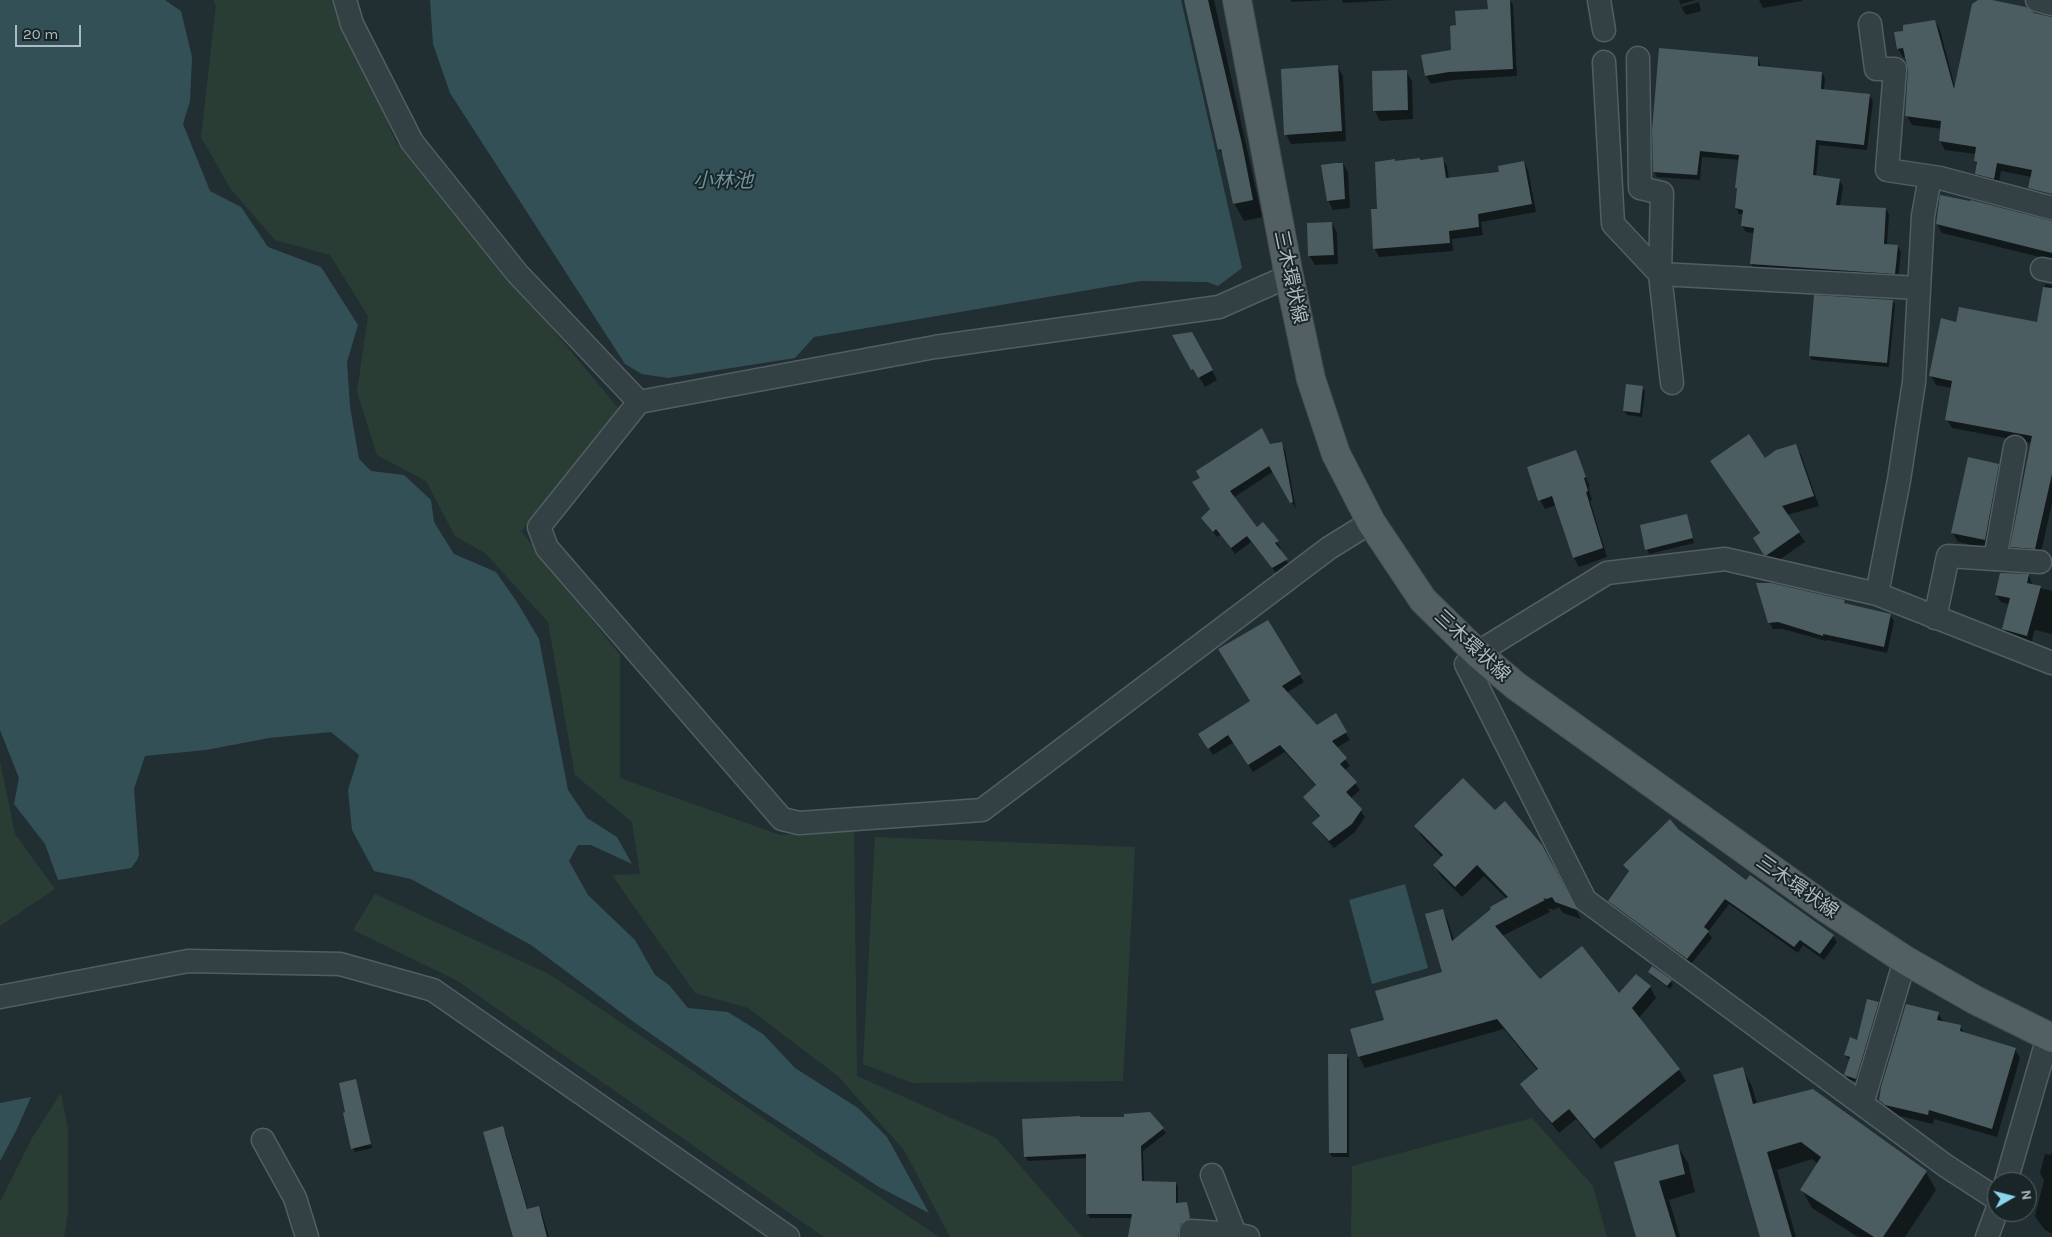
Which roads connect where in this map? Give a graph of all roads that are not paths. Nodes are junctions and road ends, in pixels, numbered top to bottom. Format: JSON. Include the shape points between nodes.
{"nodes":[{"id":1,"x":344,"y":0,"type":"edge"},
{"id":2,"x":1237,"y":0,"type":"edge"},
{"id":3,"x":1600,"y":0,"type":"edge"},
{"id":4,"x":2037,"y":0,"type":"edge"},
{"id":5,"x":2052,"y":4,"type":"edge"},
{"id":6,"x":1870,"y":24,"type":"dead end"},
{"id":7,"x":1604,"y":30,"type":"dead end"},
{"id":8,"x":1638,"y":58,"type":"dead end"},
{"id":9,"x":1604,"y":62,"type":"dead end"},
{"id":10,"x":1935,"y":178,"type":"junction"},
{"id":11,"x":2052,"y":208,"type":"edge"},
{"id":12,"x":1660,"y":274,"type":"junction"},
{"id":13,"x":1289,"y":276,"type":"junction"},
{"id":14,"x":1919,"y":288,"type":"junction"},
{"id":15,"x":1672,"y":383,"type":"dead end"},
{"id":16,"x":639,"y":402,"type":"junction"},
{"id":17,"x":2015,"y":447,"type":"dead end"},
{"id":18,"x":1371,"y":522,"type":"junction"},
{"id":19,"x":1995,"y":559,"type":"junction"},
{"id":20,"x":2040,"y":562,"type":"dead end"},
{"id":21,"x":1877,"y":594,"type":"junction"},
{"id":22,"x":1935,"y":618,"type":"junction"},
{"id":23,"x":1477,"y":653,"type":"junction"},
{"id":24,"x":2052,"y":664,"type":"edge"},
{"id":25,"x":1905,"y":960,"type":"junction"},
{"id":26,"x":0,"y":997,"type":"edge"},
{"id":27,"x":2050,"y":1038,"type":"edge"},
{"id":28,"x":1862,"y":1104,"type":"junction"},
{"id":29,"x":263,"y":1140,"type":"dead end"},
{"id":30,"x":2009,"y":1172,"type":"edge"},
{"id":31,"x":1212,"y":1175,"type":"dead end"},
{"id":32,"x":1987,"y":1193,"type":"edge"},
{"id":33,"x":1993,"y":1222,"type":"edge"},
{"id":34,"x":1242,"y":1235,"type":"edge"},
{"id":35,"x":307,"y":1237,"type":"edge"},
{"id":36,"x":788,"y":1237,"type":"edge"},
{"id":37,"x":1191,"y":1237,"type":"edge"},
{"id":38,"x":1987,"y":1237,"type":"edge"}],
"edges":[{"from":1,"to":16,"type":"street","via":[[352,24],[412,142],[517,273]]},
{"from":2,"to":13,"type":"main road","name":"三木環状線"},
{"from":3,"to":7,"type":"street"},
{"from":4,"to":5,"type":"street"},
{"from":6,"to":10,"type":"street","via":[[1876,69],[1895,69],[1887,170]]},
{"from":8,"to":12,"type":"street","via":[[1640,188],[1662,193]]},
{"from":9,"to":12,"type":"street","via":[[1613,224]]},
{"from":10,"to":11,"type":"street"},
{"from":10,"to":14,"type":"street","via":[[1923,216]]},
{"from":12,"to":14,"type":"street"},
{"from":12,"to":15,"type":"street"},
{"from":13,"to":16,"type":"street","via":[[1219,307],[935,347]]},
{"from":13,"to":18,"type":"main road","name":"三木環状線","via":[[1311,379],[1336,454]]},
{"from":14,"to":21,"type":"street","via":[[1914,382]]},
{"from":16,"to":18,"type":"street","via":[[539,527],[547,548],[782,820],[799,823],[982,810],[1329,548]]},
{"from":17,"to":19,"type":"street"},
{"from":18,"to":23,"type":"main road","name":"三木環状線","via":[[1423,600]]},
{"from":19,"to":20,"type":"street"},
{"from":19,"to":22,"type":"street","via":[[1948,556]]},
{"from":21,"to":22,"type":"street"},
{"from":21,"to":23,"type":"street","via":[[1725,559],[1607,573]]},
{"from":22,"to":24,"type":"street"},
{"from":23,"to":25,"type":"main road","name":"三木環状線","via":[[1516,686],[1826,908]]},
{"from":23,"to":28,"type":"street","via":[[1466,664],[1586,900]]},
{"from":25,"to":27,"type":"main road","name":"三木環状線"},
{"from":25,"to":28,"type":"street"},
{"from":26,"to":36,"type":"street","via":[[188,961],[340,964],[433,990]]},
{"from":27,"to":30,"type":"street"},
{"from":28,"to":32,"type":"street"},
{"from":29,"to":35,"type":"street","via":[[295,1198]]},
{"from":31,"to":34,"type":"street"},
{"from":33,"to":38,"type":"street"},
{"from":34,"to":37,"type":"street","via":[[1191,1231]]}]}
